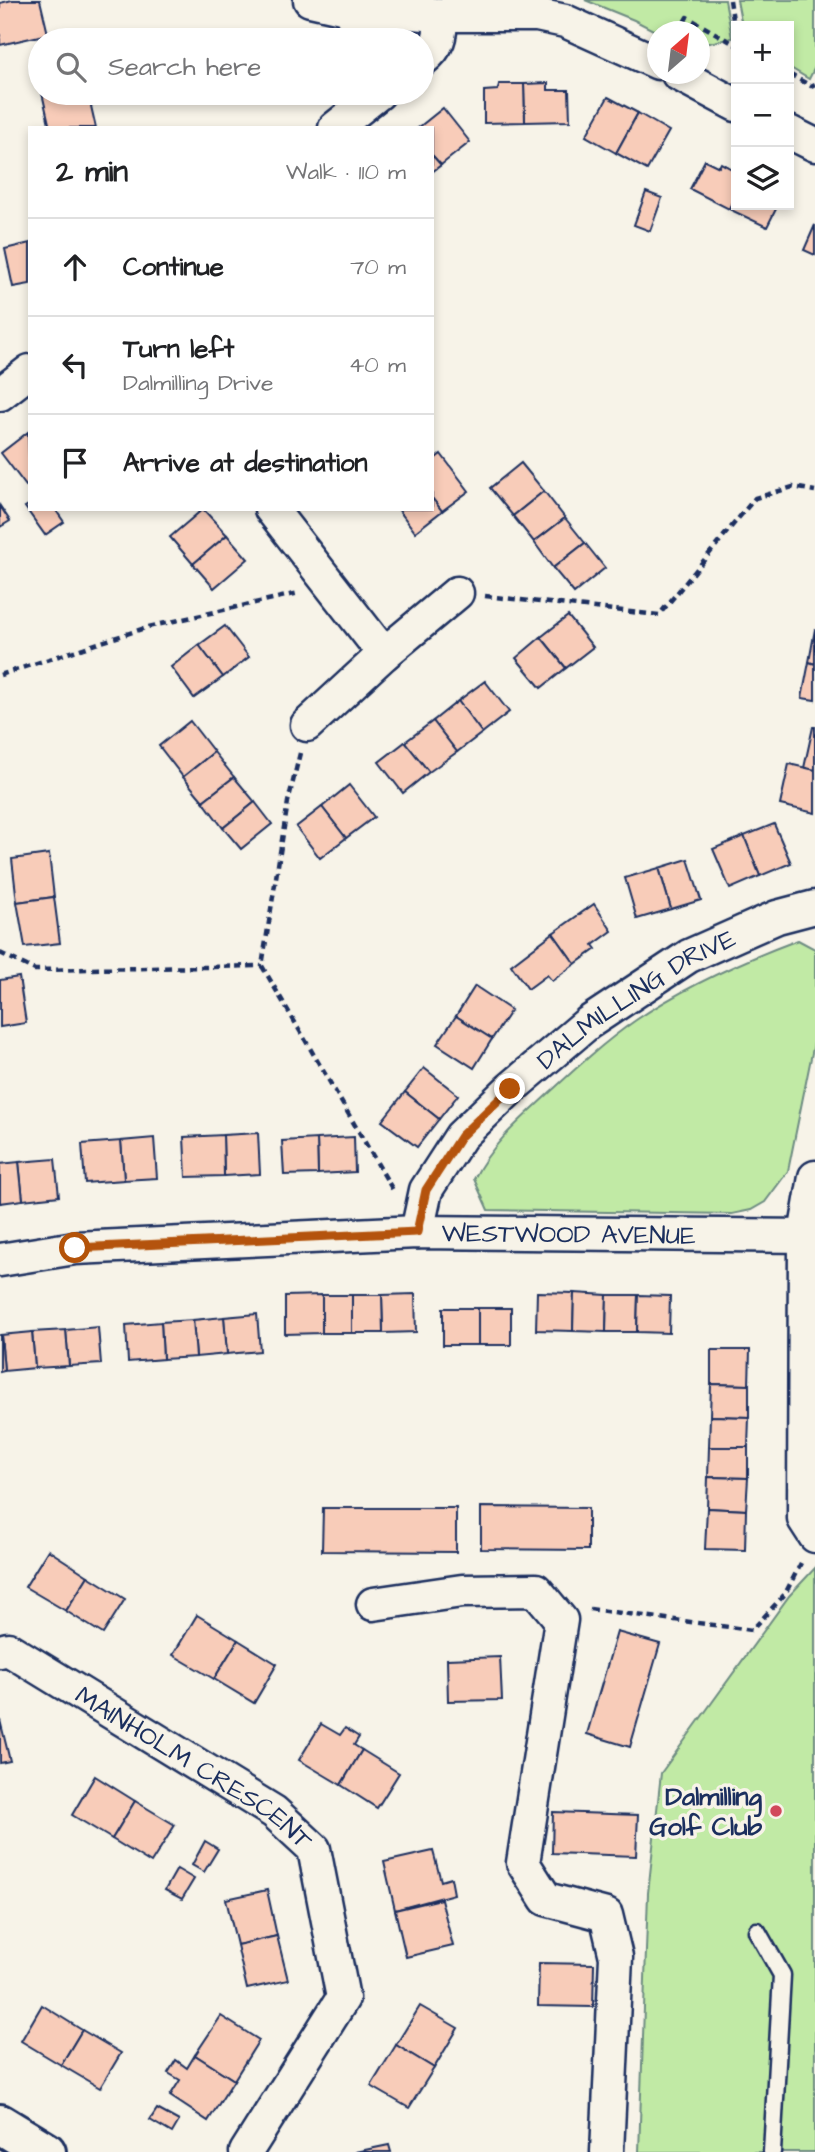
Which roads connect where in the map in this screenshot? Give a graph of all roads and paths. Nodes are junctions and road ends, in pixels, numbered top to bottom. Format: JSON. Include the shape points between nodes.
{"nodes":[{"id":1,"x":310,"y":0,"type":"edge"},
{"id":2,"x":730,"y":0,"type":"edge"},
{"id":3,"x":350,"y":9,"type":"junction"},
{"id":4,"x":441,"y":15,"type":"junction"},
{"id":5,"x":733,"y":21,"type":"edge"},
{"id":6,"x":357,"y":28,"type":"edge"},
{"id":7,"x":710,"y":30,"type":"edge"},
{"id":8,"x":731,"y":42,"type":"edge"},
{"id":9,"x":434,"y":47,"type":"edge"},
{"id":10,"x":647,"y":58,"type":"edge"},
{"id":11,"x":794,"y":77,"type":"edge"},
{"id":12,"x":697,"y":84,"type":"edge"},
{"id":13,"x":815,"y":84,"type":"edge"},
{"id":14,"x":731,"y":101,"type":"edge"},
{"id":15,"x":361,"y":105,"type":"edge"},
{"id":16,"x":337,"y":126,"type":"edge"},
{"id":17,"x":794,"y":134,"type":"edge"},
{"id":18,"x":815,"y":145,"type":"edge"},
{"id":19,"x":28,"y":372,"type":"edge"},
{"id":20,"x":1,"y":390,"type":"edge"},
{"id":21,"x":815,"y":491,"type":"edge"},
{"id":22,"x":273,"y":511,"type":"edge"},
{"id":23,"x":330,"y":586,"type":"junction"},
{"id":24,"x":457,"y":593,"type":"joint"},
{"id":25,"x":383,"y":654,"type":"junction"},
{"id":26,"x":0,"y":675,"type":"edge"},
{"id":27,"x":307,"y":725,"type":"joint"},
{"id":28,"x":815,"y":907,"type":"edge"},
{"id":29,"x":0,"y":953,"type":"edge"},
{"id":30,"x":261,"y":966,"type":"junction"},
{"id":31,"x":815,"y":1178,"type":"edge"},
{"id":32,"x":417,"y":1232,"type":"junction"},
{"id":33,"x":810,"y":1235,"type":"edge"},
{"id":34,"x":0,"y":1259,"type":"edge"},
{"id":35,"x":815,"y":1536,"type":"edge"},
{"id":36,"x":373,"y":1604,"type":"dead end"},
{"id":37,"x":561,"y":1620,"type":"junction"},
{"id":38,"x":0,"y":1651,"type":"edge"},
{"id":39,"x":757,"y":1931,"type":"dead end"},
{"id":40,"x":0,"y":2123,"type":"edge"},
{"id":41,"x":46,"y":2152,"type":"edge"},
{"id":42,"x":246,"y":2152,"type":"edge"},
{"id":43,"x":607,"y":2152,"type":"edge"},
{"id":44,"x":772,"y":2152,"type":"edge"}],
"edges":[{"from":1,"to":3,"type":"street"},
{"from":2,"to":5,"type":"path"},
{"from":3,"to":4,"type":"street"},
{"from":3,"to":6,"type":"street"},
{"from":4,"to":9,"type":"street","via":[[441,35]]},
{"from":4,"to":10,"type":"street","via":[[537,15],[565,21]]},
{"from":7,"to":8,"type":"path"},
{"from":11,"to":13,"type":"path"},
{"from":12,"to":14,"type":"street"},
{"from":15,"to":16,"type":"street"},
{"from":17,"to":18,"type":"street"},
{"from":19,"to":20,"type":"street"},
{"from":21,"to":24,"type":"path","via":[[793,487],[755,498],[659,615]]},
{"from":22,"to":23,"type":"street"},
{"from":23,"to":25,"type":"street"},
{"from":23,"to":26,"type":"path","via":[[148,627]]},
{"from":24,"to":25,"type":"street"},
{"from":25,"to":27,"type":"street"},
{"from":27,"to":30,"type":"path","via":[[288,802]]},
{"from":28,"to":32,"type":"street","name":"DALMILLING DRIVE","via":[[777,917],[689,956],[588,1023],[461,1136],[426,1190]]},
{"from":29,"to":30,"type":"path","via":[[34,970]]},
{"from":30,"to":32,"type":"path"},
{"from":31,"to":33,"type":"street"},
{"from":32,"to":33,"type":"street","name":"WESTWOOD AVENUE"},
{"from":32,"to":34,"type":"street","name":"WESTWOOD AVENUE","via":[[75,1248]]},
{"from":33,"to":35,"type":"street","via":[[804,1519]]},
{"from":35,"to":37,"type":"path","via":[[785,1594],[752,1630],[585,1609]]},
{"from":36,"to":37,"type":"street","via":[[462,1591],[536,1590]]},
{"from":37,"to":43,"type":"street","via":[[523,1863],[546,1899],[606,1915],[616,1957]]},
{"from":38,"to":42,"type":"street","name":"MAINHOLM CRESCENT","via":[[8,1649],[274,1812],[314,1849],[343,1998]]},
{"from":39,"to":44,"type":"lane","via":[[782,1975]]},
{"from":40,"to":41,"type":"street"}]}
